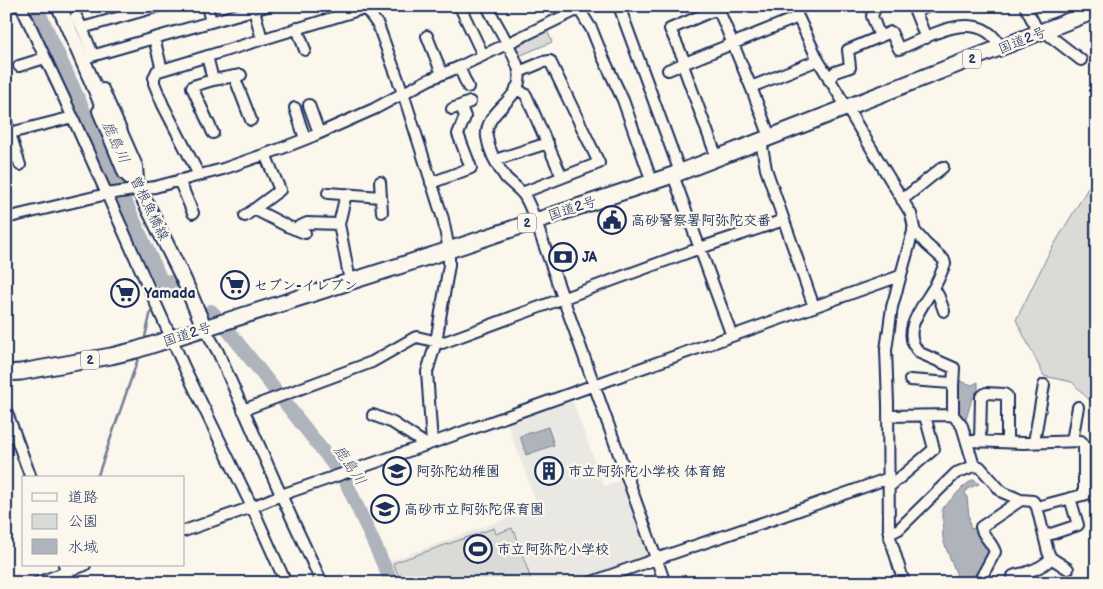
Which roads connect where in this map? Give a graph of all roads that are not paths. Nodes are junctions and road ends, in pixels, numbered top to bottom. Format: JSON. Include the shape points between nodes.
{"nodes":[{"id":1,"x":11,"y":6,"type":"edge"},
{"id":2,"x":21,"y":6,"type":"edge"},
{"id":3,"x":52,"y":6,"type":"edge"},
{"id":4,"x":58,"y":6,"type":"edge"},
{"id":5,"x":66,"y":6,"type":"edge"},
{"id":6,"x":159,"y":6,"type":"edge"},
{"id":7,"x":207,"y":6,"type":"edge"},
{"id":8,"x":267,"y":6,"type":"edge"},
{"id":9,"x":459,"y":6,"type":"edge"},
{"id":10,"x":487,"y":6,"type":"edge"},
{"id":11,"x":619,"y":6,"type":"edge"},
{"id":12,"x":793,"y":6,"type":"edge"},
{"id":13,"x":876,"y":6,"type":"edge"},
{"id":14,"x":928,"y":6,"type":"edge"},
{"id":15,"x":1025,"y":6,"type":"edge"},
{"id":16,"x":364,"y":7,"type":"edge"},
{"id":17,"x":582,"y":7,"type":"edge"},
{"id":18,"x":720,"y":7,"type":"edge"},
{"id":19,"x":6,"y":8,"type":"edge"},
{"id":20,"x":914,"y":9,"type":"edge"},
{"id":21,"x":254,"y":10,"type":"junction"},
{"id":22,"x":1097,"y":10,"type":"edge"},
{"id":23,"x":76,"y":16,"type":"dead end"},
{"id":24,"x":798,"y":17,"type":"junction"},
{"id":25,"x":212,"y":22,"type":"junction"},
{"id":26,"x":82,"y":28,"type":"junction"},
{"id":27,"x":297,"y":28,"type":"junction"},
{"id":28,"x":1043,"y":31,"type":"junction"},
{"id":29,"x":427,"y":36,"type":"dead end"},
{"id":30,"x":880,"y":36,"type":"junction"},
{"id":31,"x":154,"y":38,"type":"junction"},
{"id":32,"x":926,"y":38,"type":"junction"},
{"id":33,"x":262,"y":39,"type":"junction"},
{"id":34,"x":506,"y":43,"type":"junction"},
{"id":35,"x":733,"y":44,"type":"junction"},
{"id":36,"x":1001,"y":48,"type":"junction"},
{"id":37,"x":305,"y":50,"type":"dead end"},
{"id":38,"x":484,"y":55,"type":"junction"},
{"id":39,"x":91,"y":56,"type":"junction"},
{"id":40,"x":207,"y":56,"type":"junction"},
{"id":41,"x":45,"y":58,"type":"junction"},
{"id":42,"x":818,"y":60,"type":"junction"},
{"id":43,"x":1081,"y":60,"type":"dead end"},
{"id":44,"x":684,"y":64,"type":"junction"},
{"id":45,"x":19,"y":66,"type":"dead end"},
{"id":46,"x":459,"y":67,"type":"junction"},
{"id":47,"x":162,"y":70,"type":"junction"},
{"id":48,"x":668,"y":70,"type":"dead end"},
{"id":49,"x":519,"y":72,"type":"junction"},
{"id":50,"x":442,"y":74,"type":"junction"},
{"id":51,"x":213,"y":80,"type":"junction"},
{"id":52,"x":830,"y":80,"type":"junction"},
{"id":53,"x":468,"y":87,"type":"dead end"},
{"id":54,"x":751,"y":87,"type":"junction"},
{"id":55,"x":516,"y":88,"type":"junction"},
{"id":56,"x":403,"y":93,"type":"junction"},
{"id":57,"x":309,"y":105,"type":"dead end"},
{"id":58,"x":461,"y":106,"type":"dead end"},
{"id":59,"x":846,"y":107,"type":"junction"},
{"id":60,"x":294,"y":108,"type":"dead end"},
{"id":61,"x":73,"y":117,"type":"junction"},
{"id":62,"x":251,"y":120,"type":"dead end"},
{"id":63,"x":6,"y":121,"type":"edge"},
{"id":64,"x":10,"y":133,"type":"junction"},
{"id":65,"x":213,"y":133,"type":"dead end"},
{"id":66,"x":319,"y":133,"type":"junction"},
{"id":67,"x":305,"y":139,"type":"junction"},
{"id":68,"x":766,"y":139,"type":"junction"},
{"id":69,"x":548,"y":143,"type":"junction"},
{"id":70,"x":265,"y":154,"type":"junction"},
{"id":71,"x":717,"y":158,"type":"junction"},
{"id":72,"x":6,"y":160,"type":"edge"},
{"id":73,"x":495,"y":160,"type":"junction"},
{"id":74,"x":18,"y":161,"type":"junction"},
{"id":75,"x":943,"y":167,"type":"dead end"},
{"id":76,"x":677,"y":174,"type":"junction"},
{"id":77,"x":199,"y":175,"type":"junction"},
{"id":78,"x":562,"y":177,"type":"junction"},
{"id":79,"x":179,"y":180,"type":"junction"},
{"id":80,"x":380,"y":182,"type":"dead end"},
{"id":81,"x":652,"y":182,"type":"junction"},
{"id":82,"x":432,"y":183,"type":"junction"},
{"id":83,"x":134,"y":189,"type":"junction"},
{"id":84,"x":111,"y":193,"type":"junction"},
{"id":85,"x":328,"y":193,"type":"dead end"},
{"id":86,"x":522,"y":193,"type":"junction"},
{"id":87,"x":346,"y":194,"type":"junction"},
{"id":88,"x":381,"y":197,"type":"junction"},
{"id":89,"x":902,"y":200,"type":"junction"},
{"id":90,"x":254,"y":209,"type":"junction"},
{"id":91,"x":382,"y":212,"type":"dead end"},
{"id":92,"x":193,"y":213,"type":"dead end"},
{"id":93,"x":244,"y":216,"type":"dead end"},
{"id":94,"x":6,"y":218,"type":"edge"},
{"id":95,"x":535,"y":220,"type":"junction"},
{"id":96,"x":784,"y":220,"type":"junction"},
{"id":97,"x":339,"y":224,"type":"junction"},
{"id":98,"x":294,"y":228,"type":"junction"},
{"id":99,"x":913,"y":229,"type":"junction"},
{"id":100,"x":304,"y":233,"type":"dead end"},
{"id":101,"x":700,"y":248,"type":"junction"},
{"id":102,"x":449,"y":250,"type":"junction"},
{"id":103,"x":900,"y":276,"type":"junction"},
{"id":104,"x":350,"y":282,"type":"junction"},
{"id":105,"x":934,"y":288,"type":"junction"},
{"id":106,"x":563,"y":298,"type":"junction"},
{"id":107,"x":814,"y":307,"type":"junction"},
{"id":108,"x":944,"y":312,"type":"dead end"},
{"id":109,"x":204,"y":328,"type":"junction"},
{"id":110,"x":732,"y":336,"type":"junction"},
{"id":111,"x":172,"y":339,"type":"junction"},
{"id":112,"x":436,"y":342,"type":"junction"},
{"id":113,"x":6,"y":374,"type":"edge"},
{"id":114,"x":910,"y":380,"type":"dead end"},
{"id":115,"x":594,"y":384,"type":"junction"},
{"id":116,"x":953,"y":386,"type":"junction"},
{"id":117,"x":1045,"y":391,"type":"dead end"},
{"id":118,"x":1078,"y":407,"type":"dead end"},
{"id":119,"x":6,"y":410,"type":"edge"},
{"id":120,"x":243,"y":410,"type":"junction"},
{"id":121,"x":373,"y":415,"type":"dead end"},
{"id":122,"x":953,"y":415,"type":"junction"},
{"id":123,"x":888,"y":416,"type":"junction"},
{"id":124,"x":924,"y":416,"type":"junction"},
{"id":125,"x":1072,"y":441,"type":"junction"},
{"id":126,"x":980,"y":442,"type":"junction"},
{"id":127,"x":1006,"y":442,"type":"junction"},
{"id":128,"x":1034,"y":442,"type":"junction"},
{"id":129,"x":967,"y":443,"type":"junction"},
{"id":130,"x":430,"y":444,"type":"junction"},
{"id":131,"x":974,"y":466,"type":"junction"},
{"id":132,"x":30,"y":476,"type":"edge"},
{"id":133,"x":889,"y":483,"type":"junction"},
{"id":134,"x":1097,"y":494,"type":"edge"},
{"id":135,"x":281,"y":495,"type":"junction"},
{"id":136,"x":1084,"y":495,"type":"junction"},
{"id":137,"x":1070,"y":498,"type":"junction"},
{"id":138,"x":1021,"y":500,"type":"junction"},
{"id":139,"x":1037,"y":506,"type":"junction"},
{"id":140,"x":252,"y":507,"type":"junction"},
{"id":141,"x":185,"y":531,"type":"edge"},
{"id":142,"x":889,"y":534,"type":"junction"},
{"id":143,"x":1045,"y":536,"type":"junction"},
{"id":144,"x":1051,"y":558,"type":"junction"},
{"id":145,"x":656,"y":559,"type":"junction"},
{"id":146,"x":80,"y":566,"type":"edge"},
{"id":147,"x":65,"y":569,"type":"edge"},
{"id":148,"x":1068,"y":569,"type":"dead end"},
{"id":149,"x":1013,"y":576,"type":"dead end"},
{"id":150,"x":37,"y":583,"type":"edge"},
{"id":151,"x":70,"y":583,"type":"edge"},
{"id":152,"x":286,"y":583,"type":"edge"},
{"id":153,"x":322,"y":583,"type":"edge"},
{"id":154,"x":589,"y":583,"type":"edge"},
{"id":155,"x":665,"y":583,"type":"edge"},
{"id":156,"x":904,"y":583,"type":"edge"},
{"id":157,"x":981,"y":583,"type":"edge"}],
"edges":[{"from":1,"to":19,"type":"street"},
{"from":2,"to":41,"type":"street"},
{"from":3,"to":83,"type":"street","via":[[124,174]]},
{"from":4,"to":83,"type":"main road","name":"曽根魚橋線","via":[[113,127]]},
{"from":5,"to":39,"type":"street"},
{"from":6,"to":26,"type":"street"},
{"from":7,"to":25,"type":"street"},
{"from":8,"to":21,"type":"street"},
{"from":9,"to":38,"type":"street"},
{"from":10,"to":34,"type":"street"},
{"from":11,"to":76,"type":"street"},
{"from":12,"to":24,"type":"street"},
{"from":13,"to":30,"type":"street","via":[[872,16]]},
{"from":14,"to":20,"type":"street"},
{"from":15,"to":28,"type":"street"},
{"from":16,"to":27,"type":"street"},
{"from":16,"to":56,"type":"street","via":[[378,25]]},
{"from":17,"to":34,"type":"street"},
{"from":17,"to":81,"type":"street","via":[[623,100]]},
{"from":18,"to":35,"type":"street"},
{"from":18,"to":44,"type":"street","via":[[670,29]]},
{"from":20,"to":32,"type":"street"},
{"from":21,"to":25,"type":"street"},
{"from":21,"to":33,"type":"street"},
{"from":22,"to":28,"type":"highway","name":"国道2号","number":"2"},
{"from":23,"to":26,"type":"street"},
{"from":24,"to":35,"type":"street"},
{"from":24,"to":42,"type":"street"},
{"from":25,"to":31,"type":"street"},
{"from":26,"to":39,"type":"street"},
{"from":27,"to":33,"type":"street"},
{"from":27,"to":37,"type":"street"},
{"from":28,"to":36,"type":"highway","name":"国道2号","number":"2"},
{"from":28,"to":43,"type":"street"},
{"from":29,"to":50,"type":"street"},
{"from":30,"to":32,"type":"street","via":[[891,32],[899,49]]},
{"from":30,"to":52,"type":"street","via":[[848,50],[850,67],[835,72]]},
{"from":31,"to":39,"type":"street"},
{"from":31,"to":47,"type":"street"},
{"from":32,"to":36,"type":"street","via":[[950,28],[972,26],[989,32]]},
{"from":33,"to":40,"type":"street"},
{"from":34,"to":38,"type":"street"},
{"from":34,"to":49,"type":"street"},
{"from":35,"to":44,"type":"street"},
{"from":35,"to":54,"type":"street"},
{"from":36,"to":59,"type":"highway","name":"国道2号","number":"2"},
{"from":38,"to":46,"type":"street"},
{"from":39,"to":83,"type":"street","via":[[137,166]]},
{"from":40,"to":47,"type":"street"},
{"from":40,"to":51,"type":"street"},
{"from":41,"to":45,"type":"street"},
{"from":41,"to":61,"type":"street"},
{"from":42,"to":52,"type":"street"},
{"from":42,"to":54,"type":"street"},
{"from":44,"to":48,"type":"street"},
{"from":44,"to":71,"type":"street"},
{"from":46,"to":50,"type":"street"},
{"from":46,"to":53,"type":"street"},
{"from":47,"to":77,"type":"street","via":[[157,71],[154,83]]},
{"from":49,"to":55,"type":"street"},
{"from":49,"to":78,"type":"street","via":[[550,61],[599,163]]},
{"from":50,"to":56,"type":"street"},
{"from":51,"to":62,"type":"street","via":[[238,75]]},
{"from":51,"to":65,"type":"street","via":[[192,87]]},
{"from":52,"to":59,"type":"street"},
{"from":54,"to":68,"type":"street"},
{"from":55,"to":69,"type":"street","via":[[526,95]]},
{"from":55,"to":73,"type":"street","via":[[488,123],[486,135]]},
{"from":56,"to":66,"type":"street"},
{"from":56,"to":82,"type":"street"},
{"from":57,"to":66,"type":"street"},
{"from":58,"to":82,"type":"street","via":[[465,117],[458,134],[471,168]]},
{"from":59,"to":68,"type":"highway","name":"国道2号","number":"2"},
{"from":59,"to":89,"type":"street"},
{"from":60,"to":67,"type":"street"},
{"from":61,"to":64,"type":"street"},
{"from":61,"to":84,"type":"street"},
{"from":63,"to":64,"type":"street"},
{"from":63,"to":74,"type":"street"},
{"from":64,"to":74,"type":"street"},
{"from":66,"to":67,"type":"street"},
{"from":67,"to":70,"type":"street"},
{"from":68,"to":71,"type":"highway","name":"国道2号","number":"2"},
{"from":68,"to":96,"type":"street","via":[[766,169]]},
{"from":69,"to":73,"type":"street"},
{"from":69,"to":78,"type":"street"},
{"from":70,"to":77,"type":"street"},
{"from":70,"to":90,"type":"street","via":[[280,190]]},
{"from":71,"to":76,"type":"highway","name":"国道2号","number":"2"},
{"from":72,"to":74,"type":"street"},
{"from":73,"to":86,"type":"street","via":[[506,178]]},
{"from":75,"to":89,"type":"street"},
{"from":76,"to":81,"type":"highway","name":"国道2号","number":"2"},
{"from":76,"to":101,"type":"street"},
{"from":77,"to":79,"type":"street"},
{"from":78,"to":86,"type":"street"},
{"from":79,"to":83,"type":"street"},
{"from":79,"to":92,"type":"street"},
{"from":80,"to":88,"type":"street"},
{"from":81,"to":95,"type":"highway","name":"国道2号","number":"2"},
{"from":82,"to":102,"type":"street"},
{"from":83,"to":84,"type":"street"},
{"from":83,"to":109,"type":"main road","name":"曽根魚橋線","via":[[184,280]]},
{"from":84,"to":94,"type":"street"},
{"from":84,"to":111,"type":"street"},
{"from":85,"to":87,"type":"street"},
{"from":86,"to":95,"type":"street"},
{"from":87,"to":88,"type":"street"},
{"from":87,"to":97,"type":"street"},
{"from":88,"to":91,"type":"street"},
{"from":89,"to":99,"type":"street","via":[[910,214]]},
{"from":90,"to":93,"type":"street"},
{"from":90,"to":98,"type":"street"},
{"from":95,"to":102,"type":"highway","name":"国道2号","number":"2"},
{"from":95,"to":106,"type":"street"},
{"from":96,"to":101,"type":"street"},
{"from":96,"to":107,"type":"street"},
{"from":97,"to":98,"type":"street","via":[[307,224]]},
{"from":97,"to":104,"type":"street"},
{"from":98,"to":100,"type":"street"},
{"from":99,"to":103,"type":"street"},
{"from":99,"to":105,"type":"street","via":[[944,260]]},
{"from":101,"to":106,"type":"street"},
{"from":101,"to":110,"type":"street"},
{"from":102,"to":104,"type":"highway","name":"国道2号","number":"2"},
{"from":102,"to":112,"type":"street"},
{"from":103,"to":107,"type":"street"},
{"from":103,"to":123,"type":"street","via":[[886,350]]},
{"from":104,"to":109,"type":"highway","name":"国道2号","number":"2"},
{"from":105,"to":108,"type":"street"},
{"from":105,"to":116,"type":"street","via":[[916,315],[911,337],[920,353],[954,368]]},
{"from":106,"to":112,"type":"street","via":[[442,343]]},
{"from":106,"to":115,"type":"street"},
{"from":107,"to":110,"type":"street"},
{"from":109,"to":111,"type":"highway","name":"国道2号","number":"2"},
{"from":109,"to":120,"type":"street"},
{"from":110,"to":115,"type":"street"},
{"from":111,"to":113,"type":"highway","name":"国道2号","number":"2","via":[[111,356]]},
{"from":111,"to":140,"type":"street"},
{"from":112,"to":120,"type":"street","via":[[414,338],[372,362]]},
{"from":112,"to":130,"type":"street","via":[[427,372]]},
{"from":114,"to":116,"type":"street","via":[[951,382]]},
{"from":115,"to":130,"type":"street"},
{"from":115,"to":145,"type":"street"},
{"from":116,"to":122,"type":"street"},
{"from":117,"to":128,"type":"street"},
{"from":118,"to":125,"type":"street"},
{"from":119,"to":132,"type":"street"},
{"from":120,"to":135,"type":"street"},
{"from":121,"to":130,"type":"street"},
{"from":122,"to":124,"type":"street"},
{"from":122,"to":129,"type":"street","via":[[962,426]]},
{"from":123,"to":124,"type":"street"},
{"from":123,"to":133,"type":"street"},
{"from":124,"to":133,"type":"street","via":[[934,448]]},
{"from":125,"to":128,"type":"street"},
{"from":125,"to":136,"type":"street","via":[[1081,441],[1084,445]]},
{"from":126,"to":127,"type":"street"},
{"from":126,"to":127,"type":"street","via":[[982,397],[986,392],[1006,396]]},
{"from":126,"to":129,"type":"street"},
{"from":127,"to":128,"type":"street"},
{"from":129,"to":131,"type":"street"},
{"from":130,"to":135,"type":"street"},
{"from":131,"to":138,"type":"street","via":[[980,467],[1002,492]]},
{"from":131,"to":142,"type":"street","via":[[956,473],[899,529]]},
{"from":133,"to":142,"type":"street"},
{"from":133,"to":145,"type":"street"},
{"from":134,"to":136,"type":"street"},
{"from":135,"to":140,"type":"street"},
{"from":135,"to":153,"type":"street"},
{"from":136,"to":137,"type":"street"},
{"from":137,"to":139,"type":"street"},
{"from":137,"to":143,"type":"street","via":[[1078,525]]},
{"from":138,"to":139,"type":"street","via":[[1033,501]]},
{"from":138,"to":157,"type":"street","via":[[981,527],[995,552]]},
{"from":139,"to":143,"type":"street"},
{"from":140,"to":141,"type":"street"},
{"from":140,"to":152,"type":"street"},
{"from":142,"to":156,"type":"street"},
{"from":143,"to":144,"type":"street"},
{"from":144,"to":148,"type":"street"},
{"from":144,"to":149,"type":"street","via":[[1048,563]]},
{"from":145,"to":154,"type":"street"},
{"from":145,"to":155,"type":"street"},
{"from":146,"to":147,"type":"street"},
{"from":147,"to":150,"type":"street"},
{"from":147,"to":151,"type":"street"}]}
